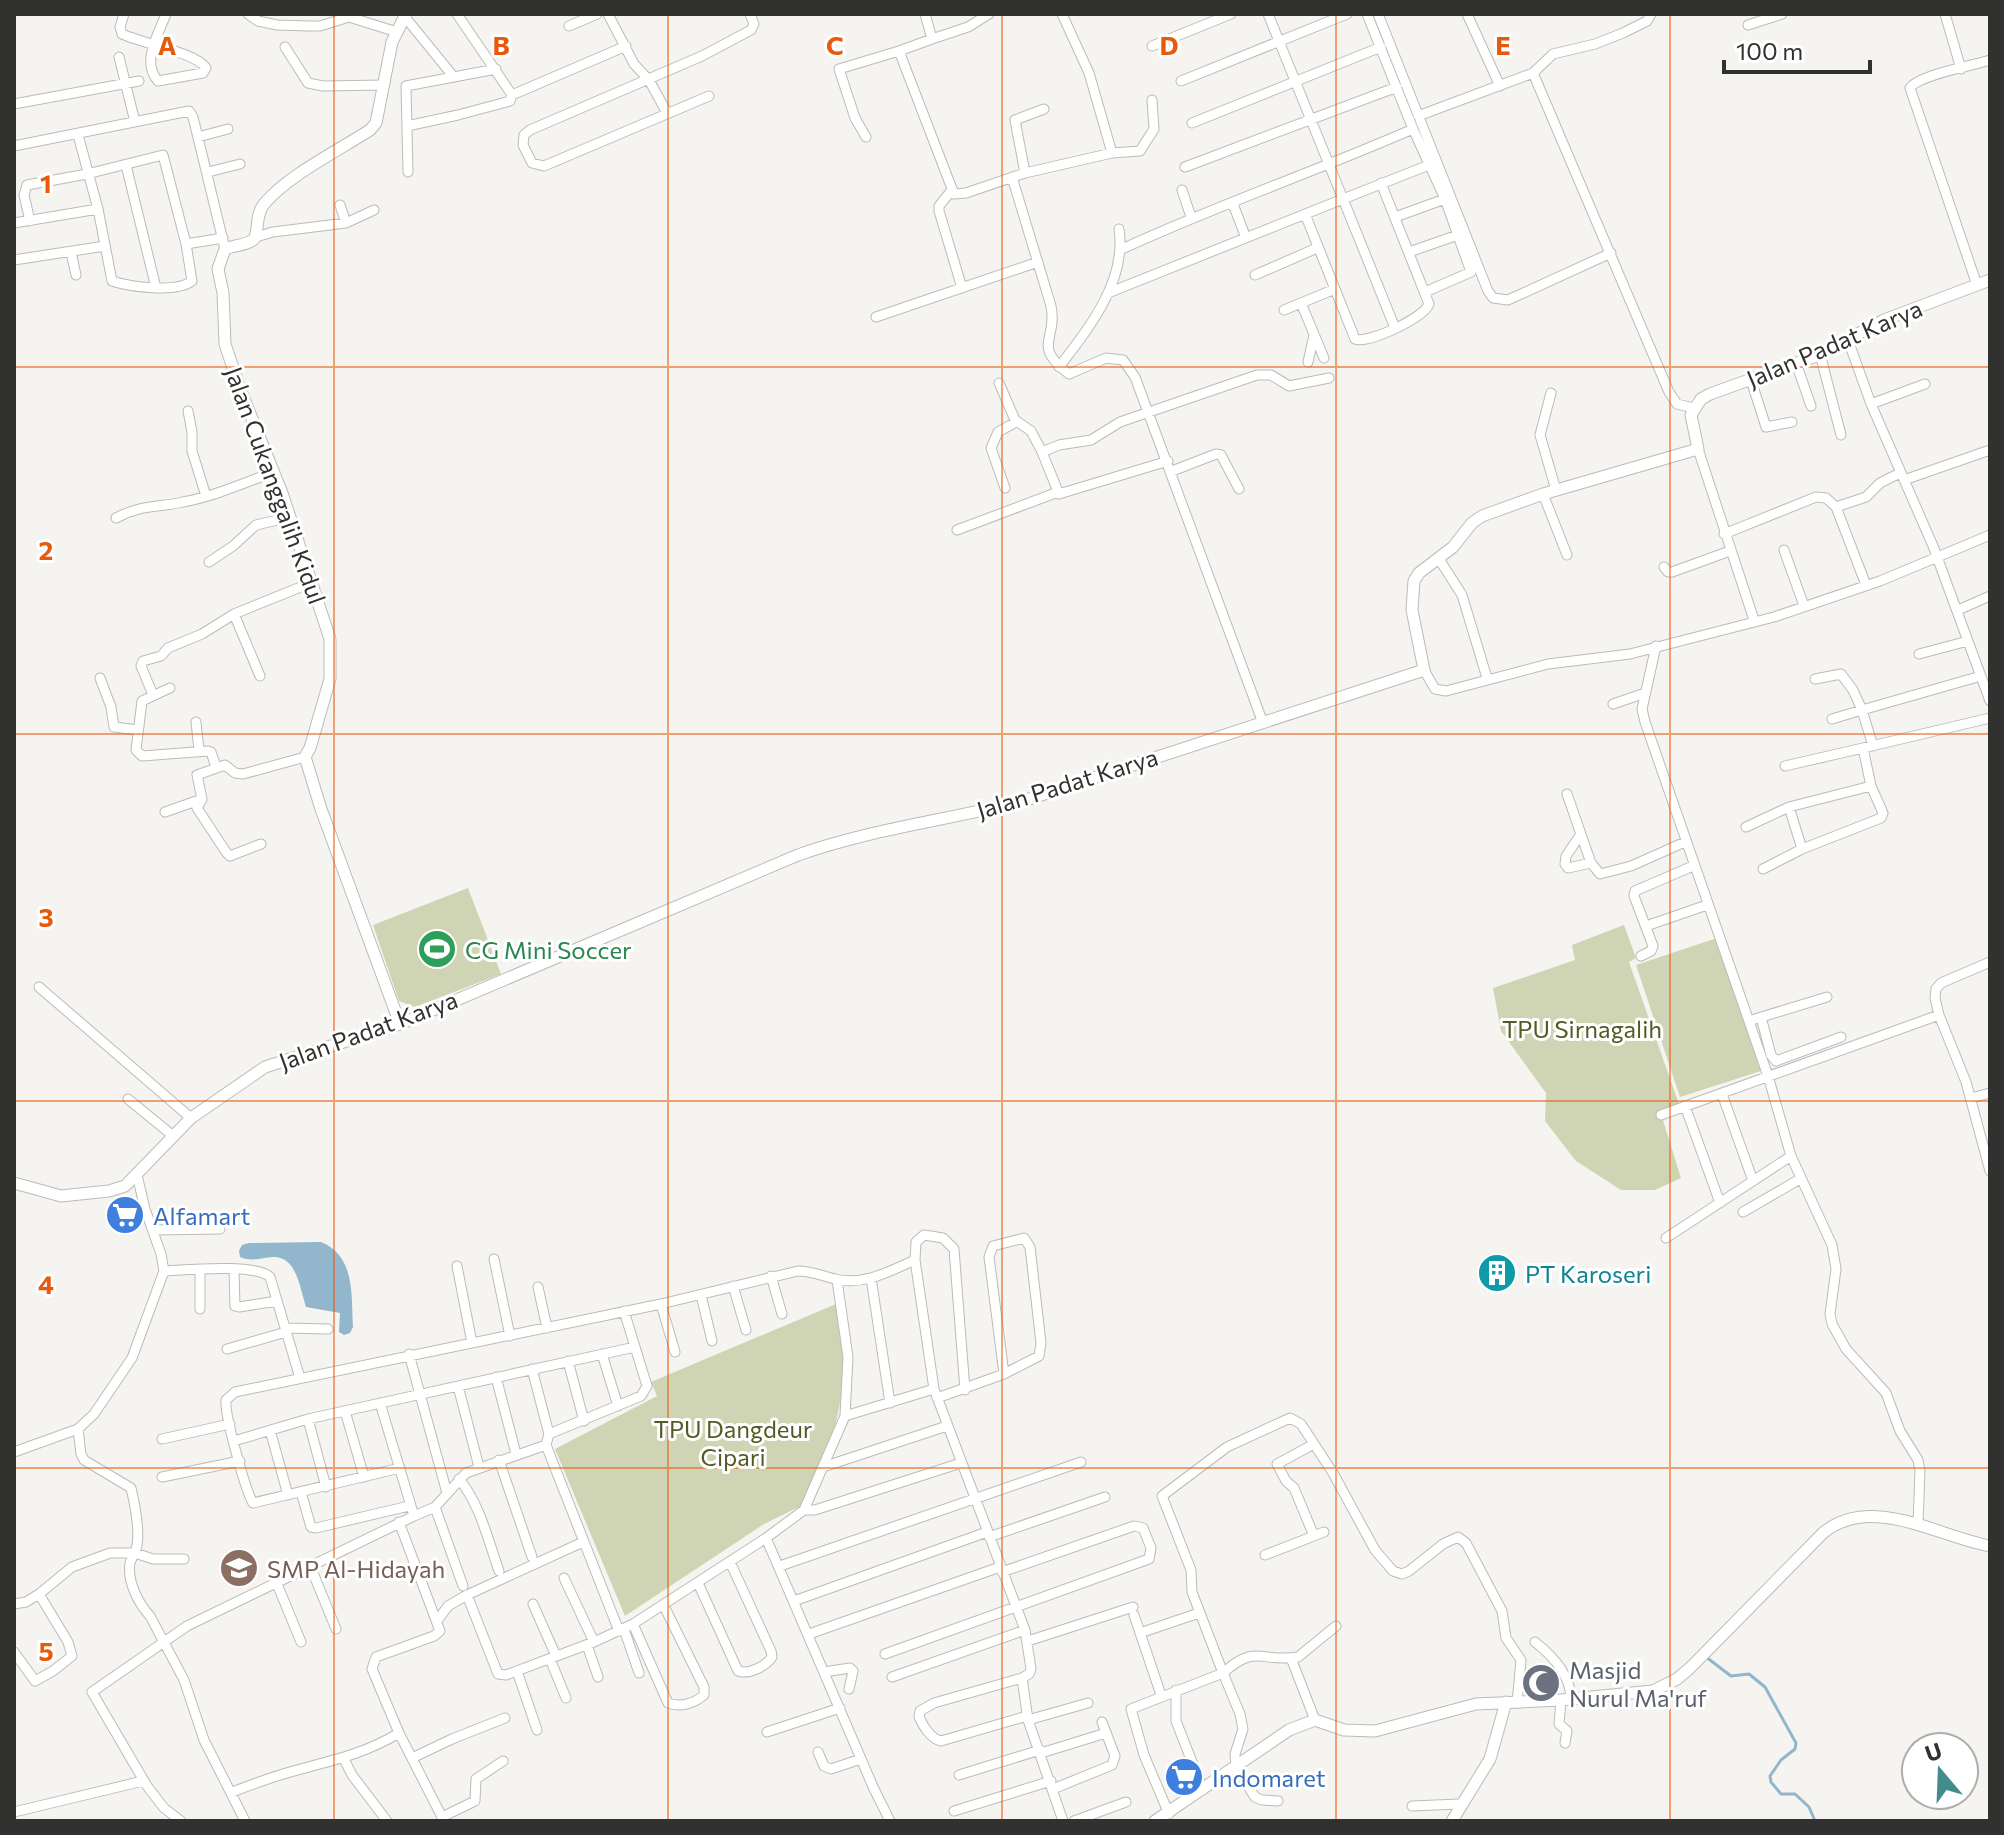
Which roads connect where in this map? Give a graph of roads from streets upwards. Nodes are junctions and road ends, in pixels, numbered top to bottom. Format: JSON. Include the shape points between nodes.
{"nodes":[{"id":1,"x":124,"y":14,"type":"edge"},
{"id":2,"x":166,"y":14,"type":"edge"},
{"id":3,"x":248,"y":14,"type":"edge"},
{"id":4,"x":457,"y":14,"type":"edge"},
{"id":5,"x":597,"y":14,"type":"edge"},
{"id":6,"x":608,"y":14,"type":"edge"},
{"id":7,"x":750,"y":14,"type":"edge"},
{"id":8,"x":925,"y":14,"type":"edge"},
{"id":9,"x":989,"y":14,"type":"edge"},
{"id":10,"x":1062,"y":14,"type":"edge"},
{"id":11,"x":1231,"y":14,"type":"edge"},
{"id":12,"x":1268,"y":14,"type":"edge"},
{"id":13,"x":1347,"y":14,"type":"edge"},
{"id":14,"x":1367,"y":14,"type":"edge"},
{"id":15,"x":1378,"y":14,"type":"edge"},
{"id":16,"x":1467,"y":14,"type":"edge"},
{"id":17,"x":1651,"y":14,"type":"edge"},
{"id":18,"x":1782,"y":14,"type":"edge"},
{"id":19,"x":1945,"y":14,"type":"edge"},
{"id":20,"x":406,"y":15,"type":"edge"},
{"id":21,"x":1748,"y":25,"type":"dead end"},
{"id":22,"x":569,"y":26,"type":"dead end"},
{"id":23,"x":397,"y":32,"type":"junction"},
{"id":24,"x":932,"y":39,"type":"junction"},
{"id":25,"x":1279,"y":40,"type":"junction"},
{"id":26,"x":154,"y":46,"type":"junction"},
{"id":27,"x":626,"y":46,"type":"junction"},
{"id":28,"x":1152,"y":46,"type":"dead end"},
{"id":29,"x":285,"y":47,"type":"dead end"},
{"id":30,"x":1381,"y":47,"type":"junction"},
{"id":31,"x":899,"y":51,"type":"junction"},
{"id":32,"x":119,"y":57,"type":"dead end"},
{"id":33,"x":1990,"y":60,"type":"edge"},
{"id":34,"x":496,"y":69,"type":"junction"},
{"id":35,"x":1961,"y":69,"type":"junction"},
{"id":36,"x":1533,"y":73,"type":"junction"},
{"id":37,"x":453,"y":76,"type":"junction"},
{"id":38,"x":649,"y":80,"type":"junction"},
{"id":39,"x":139,"y":81,"type":"dead end"},
{"id":40,"x":1181,"y":81,"type":"dead end"},
{"id":41,"x":1295,"y":81,"type":"junction"},
{"id":42,"x":127,"y":85,"type":"junction"},
{"id":43,"x":384,"y":85,"type":"junction"},
{"id":44,"x":1500,"y":86,"type":"junction"},
{"id":45,"x":1397,"y":87,"type":"junction"},
{"id":46,"x":512,"y":95,"type":"junction"},
{"id":47,"x":709,"y":96,"type":"dead end"},
{"id":48,"x":1152,"y":100,"type":"dead end"},
{"id":49,"x":14,"y":104,"type":"edge"},
{"id":50,"x":1044,"y":109,"type":"dead end"},
{"id":51,"x":667,"y":113,"type":"junction"},
{"id":52,"x":1418,"y":116,"type":"junction"},
{"id":53,"x":1312,"y":121,"type":"junction"},
{"id":54,"x":135,"y":122,"type":"junction"},
{"id":55,"x":1192,"y":123,"type":"dead end"},
{"id":56,"x":407,"y":126,"type":"junction"},
{"id":57,"x":228,"y":129,"type":"dead end"},
{"id":58,"x":1413,"y":129,"type":"junction"},
{"id":59,"x":78,"y":135,"type":"junction"},
{"id":60,"x":198,"y":137,"type":"junction"},
{"id":61,"x":866,"y":137,"type":"dead end"},
{"id":62,"x":14,"y":146,"type":"edge"},
{"id":63,"x":1112,"y":153,"type":"junction"},
{"id":64,"x":240,"y":164,"type":"dead end"},
{"id":65,"x":126,"y":165,"type":"junction"},
{"id":66,"x":1429,"y":165,"type":"junction"},
{"id":67,"x":1329,"y":166,"type":"junction"},
{"id":68,"x":1185,"y":167,"type":"dead end"},
{"id":69,"x":208,"y":172,"type":"junction"},
{"id":70,"x":408,"y":172,"type":"dead end"},
{"id":71,"x":1025,"y":173,"type":"junction"},
{"id":72,"x":87,"y":174,"type":"junction"},
{"id":73,"x":1012,"y":177,"type":"junction"},
{"id":74,"x":1381,"y":183,"type":"junction"},
{"id":75,"x":1182,"y":190,"type":"dead end"},
{"id":76,"x":951,"y":191,"type":"junction"},
{"id":77,"x":1343,"y":199,"type":"junction"},
{"id":78,"x":1445,"y":199,"type":"junction"},
{"id":79,"x":1233,"y":204,"type":"junction"},
{"id":80,"x":340,"y":205,"type":"dead end"},
{"id":81,"x":98,"y":209,"type":"junction"},
{"id":82,"x":374,"y":210,"type":"dead end"},
{"id":83,"x":1305,"y":214,"type":"junction"},
{"id":84,"x":1191,"y":217,"type":"junction"},
{"id":85,"x":1395,"y":217,"type":"junction"},
{"id":86,"x":30,"y":221,"type":"junction"},
{"id":87,"x":14,"y":223,"type":"edge"},
{"id":88,"x":346,"y":223,"type":"junction"},
{"id":89,"x":1119,"y":229,"type":"dead end"},
{"id":90,"x":1458,"y":235,"type":"junction"},
{"id":91,"x":256,"y":237,"type":"junction"},
{"id":92,"x":1246,"y":238,"type":"junction"},
{"id":93,"x":186,"y":244,"type":"junction"},
{"id":94,"x":224,"y":244,"type":"junction"},
{"id":95,"x":105,"y":246,"type":"junction"},
{"id":96,"x":1317,"y":248,"type":"junction"},
{"id":97,"x":1122,"y":249,"type":"junction"},
{"id":98,"x":71,"y":252,"type":"junction"},
{"id":99,"x":1409,"y":252,"type":"junction"},
{"id":100,"x":1611,"y":253,"type":"junction"},
{"id":101,"x":14,"y":260,"type":"edge"},
{"id":102,"x":1038,"y":262,"type":"junction"},
{"id":103,"x":76,"y":275,"type":"dead end"},
{"id":104,"x":1255,"y":275,"type":"dead end"},
{"id":105,"x":1990,"y":280,"type":"edge"},
{"id":106,"x":1977,"y":285,"type":"junction"},
{"id":107,"x":156,"y":288,"type":"junction"},
{"id":108,"x":962,"y":288,"type":"junction"},
{"id":109,"x":1335,"y":289,"type":"junction"},
{"id":110,"x":1425,"y":292,"type":"junction"},
{"id":111,"x":1108,"y":293,"type":"junction"},
{"id":112,"x":1301,"y":303,"type":"junction"},
{"id":113,"x":1284,"y":310,"type":"dead end"},
{"id":114,"x":876,"y":317,"type":"dead end"},
{"id":115,"x":1395,"y":328,"type":"junction"},
{"id":116,"x":1314,"y":335,"type":"junction"},
{"id":117,"x":1848,"y":340,"type":"junction"},
{"id":118,"x":1820,"y":354,"type":"junction"},
{"id":119,"x":1324,"y":358,"type":"dead end"},
{"id":120,"x":1308,"y":362,"type":"dead end"},
{"id":121,"x":1796,"y":363,"type":"junction"},
{"id":122,"x":1059,"y":367,"type":"junction"},
{"id":123,"x":1329,"y":378,"type":"dead end"},
{"id":124,"x":1751,"y":380,"type":"junction"},
{"id":125,"x":999,"y":383,"type":"dead end"},
{"id":126,"x":1925,"y":384,"type":"dead end"},
{"id":127,"x":1551,"y":393,"type":"dead end"},
{"id":128,"x":1871,"y":404,"type":"junction"},
{"id":129,"x":1811,"y":406,"type":"dead end"},
{"id":130,"x":1694,"y":408,"type":"junction"},
{"id":131,"x":188,"y":411,"type":"dead end"},
{"id":132,"x":1149,"y":413,"type":"junction"},
{"id":133,"x":1016,"y":422,"type":"junction"},
{"id":134,"x":1792,"y":422,"type":"dead end"},
{"id":135,"x":1841,"y":435,"type":"dead end"},
{"id":136,"x":1698,"y":449,"type":"junction"},
{"id":137,"x":1990,"y":450,"type":"edge"},
{"id":138,"x":1042,"y":452,"type":"junction"},
{"id":139,"x":1170,"y":466,"type":"junction"},
{"id":140,"x":274,"y":472,"type":"junction"},
{"id":141,"x":1902,"y":476,"type":"junction"},
{"id":142,"x":1005,"y":488,"type":"dead end"},
{"id":143,"x":1239,"y":489,"type":"dead end"},
{"id":144,"x":1058,"y":492,"type":"junction"},
{"id":145,"x":1550,"y":492,"type":"junction"},
{"id":146,"x":206,"y":496,"type":"junction"},
{"id":147,"x":1836,"y":507,"type":"junction"},
{"id":148,"x":290,"y":517,"type":"junction"},
{"id":149,"x":116,"y":518,"type":"dead end"},
{"id":150,"x":957,"y":530,"type":"dead end"},
{"id":151,"x":1724,"y":534,"type":"junction"},
{"id":152,"x":1990,"y":535,"type":"edge"},
{"id":153,"x":1784,"y":550,"type":"dead end"},
{"id":154,"x":1730,"y":551,"type":"junction"},
{"id":155,"x":1567,"y":555,"type":"dead end"},
{"id":156,"x":1937,"y":558,"type":"junction"},
{"id":157,"x":1439,"y":559,"type":"junction"},
{"id":158,"x":209,"y":562,"type":"dead end"},
{"id":159,"x":1664,"y":567,"type":"dead end"},
{"id":160,"x":313,"y":582,"type":"junction"},
{"id":161,"x":1866,"y":585,"type":"junction"},
{"id":162,"x":1990,"y":596,"type":"edge"},
{"id":163,"x":1804,"y":606,"type":"junction"},
{"id":164,"x":1958,"y":610,"type":"junction"},
{"id":165,"x":234,"y":614,"type":"junction"},
{"id":166,"x":1754,"y":620,"type":"junction"},
{"id":167,"x":1968,"y":641,"type":"junction"},
{"id":168,"x":1656,"y":646,"type":"junction"},
{"id":169,"x":1919,"y":654,"type":"dead end"},
{"id":170,"x":1424,"y":670,"type":"junction"},
{"id":171,"x":260,"y":676,"type":"dead end"},
{"id":172,"x":1981,"y":676,"type":"junction"},
{"id":173,"x":100,"y":678,"type":"dead end"},
{"id":174,"x":1487,"y":678,"type":"junction"},
{"id":175,"x":1815,"y":679,"type":"dead end"},
{"id":176,"x":170,"y":688,"type":"dead end"},
{"id":177,"x":1645,"y":693,"type":"junction"},
{"id":178,"x":153,"y":695,"type":"junction"},
{"id":179,"x":1990,"y":701,"type":"edge"},
{"id":180,"x":1613,"y":704,"type":"dead end"},
{"id":181,"x":1862,"y":710,"type":"junction"},
{"id":182,"x":1990,"y":718,"type":"edge"},
{"id":183,"x":1832,"y":719,"type":"dead end"},
{"id":184,"x":196,"y":722,"type":"dead end"},
{"id":185,"x":1263,"y":723,"type":"junction"},
{"id":186,"x":138,"y":730,"type":"junction"},
{"id":187,"x":1868,"y":747,"type":"junction"},
{"id":188,"x":199,"y":750,"type":"junction"},
{"id":189,"x":305,"y":757,"type":"junction"},
{"id":190,"x":1785,"y":766,"type":"dead end"},
{"id":191,"x":216,"y":767,"type":"junction"},
{"id":192,"x":1871,"y":786,"type":"junction"},
{"id":193,"x":1567,"y":794,"type":"dead end"},
{"id":194,"x":202,"y":799,"type":"junction"},
{"id":195,"x":1789,"y":807,"type":"junction"},
{"id":196,"x":165,"y":812,"type":"dead end"},
{"id":197,"x":1746,"y":827,"type":"dead end"},
{"id":198,"x":1581,"y":834,"type":"junction"},
{"id":199,"x":1685,"y":842,"type":"junction"},
{"id":200,"x":261,"y":844,"type":"dead end"},
{"id":201,"x":1802,"y":849,"type":"junction"},
{"id":202,"x":1591,"y":863,"type":"junction"},
{"id":203,"x":1693,"y":866,"type":"junction"},
{"id":204,"x":1763,"y":869,"type":"dead end"},
{"id":205,"x":1707,"y":905,"type":"junction"},
{"id":206,"x":1646,"y":926,"type":"junction"},
{"id":207,"x":1641,"y":956,"type":"dead end"},
{"id":208,"x":1990,"y":962,"type":"edge"},
{"id":209,"x":39,"y":987,"type":"dead end"},
{"id":210,"x":1827,"y":997,"type":"dead end"},
{"id":211,"x":1939,"y":1015,"type":"junction"},
{"id":212,"x":1761,"y":1017,"type":"junction"},
{"id":213,"x":1748,"y":1021,"type":"junction"},
{"id":214,"x":400,"y":1024,"type":"junction"},
{"id":215,"x":1841,"y":1037,"type":"dead end"},
{"id":216,"x":1768,"y":1076,"type":"junction"},
{"id":217,"x":1990,"y":1093,"type":"edge"},
{"id":218,"x":1722,"y":1094,"type":"junction"},
{"id":219,"x":1971,"y":1098,"type":"junction"},
{"id":220,"x":128,"y":1099,"type":"dead end"},
{"id":221,"x":1685,"y":1106,"type":"junction"},
{"id":222,"x":1661,"y":1115,"type":"dead end"},
{"id":223,"x":191,"y":1118,"type":"junction"},
{"id":224,"x":172,"y":1135,"type":"junction"},
{"id":225,"x":1791,"y":1156,"type":"junction"},
{"id":226,"x":1990,"y":1171,"type":"edge"},
{"id":227,"x":137,"y":1175,"type":"junction"},
{"id":228,"x":1800,"y":1179,"type":"junction"},
{"id":229,"x":1753,"y":1181,"type":"junction"},
{"id":230,"x":14,"y":1183,"type":"edge"},
{"id":231,"x":1720,"y":1203,"type":"junction"},
{"id":232,"x":1743,"y":1212,"type":"dead end"},
{"id":233,"x":220,"y":1229,"type":"dead end"},
{"id":234,"x":154,"y":1230,"type":"junction"},
{"id":235,"x":1666,"y":1238,"type":"dead end"},
{"id":236,"x":494,"y":1259,"type":"dead end"},
{"id":237,"x":915,"y":1260,"type":"junction"},
{"id":238,"x":457,"y":1266,"type":"dead end"},
{"id":239,"x":200,"y":1270,"type":"junction"},
{"id":240,"x":234,"y":1270,"type":"junction"},
{"id":241,"x":164,"y":1271,"type":"junction"},
{"id":242,"x":771,"y":1276,"type":"junction"},
{"id":243,"x":871,"y":1278,"type":"junction"},
{"id":244,"x":837,"y":1280,"type":"junction"},
{"id":245,"x":733,"y":1286,"type":"junction"},
{"id":246,"x":538,"y":1287,"type":"dead end"},
{"id":247,"x":701,"y":1295,"type":"junction"},
{"id":248,"x":277,"y":1301,"type":"junction"},
{"id":249,"x":661,"y":1304,"type":"junction"},
{"id":250,"x":200,"y":1309,"type":"dead end"},
{"id":251,"x":624,"y":1311,"type":"junction"},
{"id":252,"x":782,"y":1314,"type":"dead end"},
{"id":253,"x":547,"y":1328,"type":"junction"},
{"id":254,"x":328,"y":1329,"type":"dead end"},
{"id":255,"x":286,"y":1330,"type":"junction"},
{"id":256,"x":746,"y":1330,"type":"dead end"},
{"id":257,"x":510,"y":1336,"type":"junction"},
{"id":258,"x":712,"y":1341,"type":"dead end"},
{"id":259,"x":472,"y":1343,"type":"junction"},
{"id":260,"x":635,"y":1347,"type":"junction"},
{"id":261,"x":227,"y":1349,"type":"dead end"},
{"id":262,"x":675,"y":1352,"type":"dead end"},
{"id":263,"x":409,"y":1354,"type":"junction"},
{"id":264,"x":602,"y":1354,"type":"junction"},
{"id":265,"x":568,"y":1361,"type":"junction"},
{"id":266,"x":532,"y":1369,"type":"junction"},
{"id":267,"x":1004,"y":1374,"type":"junction"},
{"id":268,"x":496,"y":1377,"type":"junction"},
{"id":269,"x":300,"y":1378,"type":"junction"},
{"id":270,"x":458,"y":1386,"type":"junction"},
{"id":271,"x":965,"y":1390,"type":"junction"},
{"id":272,"x":936,"y":1393,"type":"junction"},
{"id":273,"x":418,"y":1394,"type":"junction"},
{"id":274,"x":380,"y":1403,"type":"junction"},
{"id":275,"x":890,"y":1403,"type":"junction"},
{"id":276,"x":618,"y":1406,"type":"junction"},
{"id":277,"x":345,"y":1411,"type":"junction"},
{"id":278,"x":845,"y":1416,"type":"junction"},
{"id":279,"x":308,"y":1419,"type":"junction"},
{"id":280,"x":584,"y":1421,"type":"junction"},
{"id":281,"x":230,"y":1424,"type":"junction"},
{"id":282,"x":947,"y":1426,"type":"junction"},
{"id":283,"x":78,"y":1429,"type":"junction"},
{"id":284,"x":270,"y":1430,"type":"junction"},
{"id":285,"x":162,"y":1439,"type":"dead end"},
{"id":286,"x":547,"y":1439,"type":"junction"},
{"id":287,"x":234,"y":1441,"type":"junction"},
{"id":288,"x":1314,"y":1444,"type":"junction"},
{"id":289,"x":14,"y":1452,"type":"edge"},
{"id":290,"x":516,"y":1454,"type":"junction"},
{"id":291,"x":499,"y":1460,"type":"junction"},
{"id":292,"x":240,"y":1461,"type":"junction"},
{"id":293,"x":1081,"y":1462,"type":"dead end"},
{"id":294,"x":961,"y":1463,"type":"junction"},
{"id":295,"x":826,"y":1466,"type":"junction"},
{"id":296,"x":479,"y":1467,"type":"junction"},
{"id":297,"x":400,"y":1468,"type":"junction"},
{"id":298,"x":162,"y":1477,"type":"dead end"},
{"id":299,"x":364,"y":1477,"type":"junction"},
{"id":300,"x":459,"y":1479,"type":"junction"},
{"id":301,"x":326,"y":1487,"type":"junction"},
{"id":302,"x":301,"y":1492,"type":"junction"},
{"id":303,"x":447,"y":1493,"type":"junction"},
{"id":304,"x":288,"y":1495,"type":"junction"},
{"id":305,"x":1105,"y":1497,"type":"dead end"},
{"id":306,"x":974,"y":1499,"type":"junction"},
{"id":307,"x":435,"y":1507,"type":"junction"},
{"id":308,"x":804,"y":1510,"type":"junction"},
{"id":309,"x":412,"y":1511,"type":"junction"},
{"id":310,"x":399,"y":1522,"type":"junction"},
{"id":311,"x":1918,"y":1524,"type":"junction"},
{"id":312,"x":988,"y":1534,"type":"junction"},
{"id":313,"x":766,"y":1538,"type":"junction"},
{"id":314,"x":583,"y":1542,"type":"junction"},
{"id":315,"x":1990,"y":1546,"type":"edge"},
{"id":316,"x":135,"y":1553,"type":"junction"},
{"id":317,"x":1265,"y":1555,"type":"dead end"},
{"id":318,"x":532,"y":1557,"type":"dead end"},
{"id":319,"x":184,"y":1559,"type":"dead end"},
{"id":320,"x":730,"y":1562,"type":"junction"},
{"id":321,"x":780,"y":1566,"type":"junction"},
{"id":322,"x":311,"y":1568,"type":"junction"},
{"id":323,"x":1001,"y":1570,"type":"junction"},
{"id":324,"x":499,"y":1571,"type":"dead end"},
{"id":325,"x":564,"y":1578,"type":"dead end"},
{"id":326,"x":698,"y":1583,"type":"junction"},
{"id":327,"x":277,"y":1584,"type":"junction"},
{"id":328,"x":465,"y":1591,"type":"junction"},
{"id":329,"x":39,"y":1594,"type":"junction"},
{"id":330,"x":794,"y":1601,"type":"junction"},
{"id":331,"x":14,"y":1604,"type":"edge"},
{"id":332,"x":533,"y":1604,"type":"dead end"},
{"id":333,"x":664,"y":1606,"type":"junction"},
{"id":334,"x":1016,"y":1607,"type":"junction"},
{"id":335,"x":1199,"y":1613,"type":"junction"},
{"id":336,"x":437,"y":1621,"type":"junction"},
{"id":337,"x":1336,"y":1626,"type":"dead end"},
{"id":338,"x":626,"y":1628,"type":"junction"},
{"id":339,"x":336,"y":1629,"type":"dead end"},
{"id":340,"x":1140,"y":1633,"type":"junction"},
{"id":341,"x":809,"y":1634,"type":"junction"},
{"id":342,"x":1026,"y":1636,"type":"junction"},
{"id":343,"x":163,"y":1641,"type":"junction"},
{"id":344,"x":301,"y":1642,"type":"dead end"},
{"id":345,"x":1535,"y":1642,"type":"dead end"},
{"id":346,"x":590,"y":1644,"type":"junction"},
{"id":347,"x":14,"y":1652,"type":"edge"},
{"id":348,"x":885,"y":1654,"type":"dead end"},
{"id":349,"x":553,"y":1658,"type":"junction"},
{"id":350,"x":1291,"y":1658,"type":"junction"},
{"id":351,"x":517,"y":1671,"type":"junction"},
{"id":352,"x":824,"y":1672,"type":"junction"},
{"id":353,"x":639,"y":1673,"type":"dead end"},
{"id":354,"x":1223,"y":1673,"type":"junction"},
{"id":355,"x":598,"y":1677,"type":"dead end"},
{"id":356,"x":892,"y":1677,"type":"dead end"},
{"id":357,"x":1022,"y":1678,"type":"junction"},
{"id":358,"x":849,"y":1689,"type":"dead end"},
{"id":359,"x":1176,"y":1690,"type":"junction"},
{"id":360,"x":1161,"y":1695,"type":"junction"},
{"id":361,"x":566,"y":1698,"type":"dead end"},
{"id":362,"x":1566,"y":1699,"type":"junction"},
{"id":363,"x":1512,"y":1702,"type":"junction"},
{"id":364,"x":1088,"y":1703,"type":"dead end"},
{"id":365,"x":840,"y":1708,"type":"junction"},
{"id":366,"x":505,"y":1718,"type":"dead end"},
{"id":367,"x":1028,"y":1718,"type":"junction"},
{"id":368,"x":1315,"y":1720,"type":"junction"},
{"id":369,"x":1102,"y":1722,"type":"dead end"},
{"id":370,"x":537,"y":1730,"type":"dead end"},
{"id":371,"x":767,"y":1732,"type":"dead end"},
{"id":372,"x":399,"y":1733,"type":"junction"},
{"id":373,"x":1106,"y":1733,"type":"junction"},
{"id":374,"x":1565,"y":1743,"type":"dead end"},
{"id":375,"x":818,"y":1752,"type":"dead end"},
{"id":376,"x":1041,"y":1752,"type":"junction"},
{"id":377,"x":412,"y":1758,"type":"junction"},
{"id":378,"x":344,"y":1759,"type":"junction"},
{"id":379,"x":861,"y":1759,"type":"junction"},
{"id":380,"x":503,"y":1761,"type":"dead end"},
{"id":381,"x":1236,"y":1767,"type":"junction"},
{"id":382,"x":959,"y":1775,"type":"dead end"},
{"id":383,"x":143,"y":1781,"type":"junction"},
{"id":384,"x":1052,"y":1785,"type":"junction"},
{"id":385,"x":1203,"y":1790,"type":"junction"},
{"id":386,"x":232,"y":1792,"type":"junction"},
{"id":387,"x":1278,"y":1801,"type":"dead end"},
{"id":388,"x":1126,"y":1802,"type":"dead end"},
{"id":389,"x":1459,"y":1804,"type":"junction"},
{"id":390,"x":1412,"y":1806,"type":"dead end"},
{"id":391,"x":954,"y":1811,"type":"dead end"},
{"id":392,"x":14,"y":1812,"type":"edge"},
{"id":393,"x":1169,"y":1814,"type":"junction"},
{"id":394,"x":443,"y":1819,"type":"edge"},
{"id":395,"x":1062,"y":1820,"type":"edge"},
{"id":396,"x":181,"y":1821,"type":"edge"},
{"id":397,"x":245,"y":1821,"type":"edge"},
{"id":398,"x":387,"y":1821,"type":"edge"},
{"id":399,"x":890,"y":1821,"type":"edge"},
{"id":400,"x":1074,"y":1821,"type":"edge"},
{"id":401,"x":1155,"y":1821,"type":"edge"},
{"id":402,"x":1452,"y":1821,"type":"edge"}],
"edges":[{"from":1,"to":26,"type":"street","via":[[122,34]]},
{"from":2,"to":26,"type":"street"},
{"from":3,"to":23,"type":"street","via":[[277,25],[308,26],[349,17]]},
{"from":4,"to":34,"type":"street"},
{"from":5,"to":22,"type":"street"},
{"from":6,"to":27,"type":"street"},
{"from":7,"to":38,"type":"street","via":[[751,30]]},
{"from":8,"to":24,"type":"street"},
{"from":9,"to":24,"type":"street"},
{"from":10,"to":63,"type":"street","via":[[1089,73]]},
{"from":11,"to":28,"type":"street"},
{"from":12,"to":25,"type":"street"},
{"from":13,"to":25,"type":"street"},
{"from":14,"to":30,"type":"street"},
{"from":15,"to":52,"type":"street"},
{"from":16,"to":44,"type":"street"},
{"from":17,"to":36,"type":"street","via":[[1623,33],[1553,54]]},
{"from":18,"to":21,"type":"street"},
{"from":19,"to":35,"type":"street"},
{"from":20,"to":23,"type":"street"},
{"from":20,"to":37,"type":"street"},
{"from":23,"to":43,"type":"street"},
{"from":24,"to":31,"type":"street"},
{"from":25,"to":40,"type":"street"},
{"from":25,"to":41,"type":"street"},
{"from":26,"to":26,"type":"street","via":[[149,64],[158,81],[206,71],[198,59]]},
{"from":27,"to":38,"type":"street"},
{"from":27,"to":46,"type":"street"},
{"from":29,"to":43,"type":"street","via":[[308,83]]},
{"from":30,"to":41,"type":"street"},
{"from":30,"to":45,"type":"street"},
{"from":31,"to":61,"type":"street","via":[[839,69]]},
{"from":31,"to":76,"type":"street"},
{"from":32,"to":42,"type":"street"},
{"from":33,"to":35,"type":"street"},
{"from":34,"to":37,"type":"street"},
{"from":34,"to":46,"type":"street"},
{"from":35,"to":106,"type":"street","via":[[1923,78],[1913,83],[1910,94]]},
{"from":36,"to":44,"type":"street"},
{"from":36,"to":100,"type":"street"},
{"from":37,"to":56,"type":"street","via":[[406,86]]},
{"from":38,"to":51,"type":"street"},
{"from":38,"to":51,"type":"street","via":[[530,130],[523,145],[530,159],[544,166]]},
{"from":39,"to":42,"type":"street"},
{"from":41,"to":53,"type":"street"},
{"from":41,"to":55,"type":"street"},
{"from":42,"to":49,"type":"street"},
{"from":42,"to":54,"type":"street"},
{"from":43,"to":91,"type":"street","via":[[376,123],[267,200],[259,211]]},
{"from":44,"to":52,"type":"street"},
{"from":45,"to":53,"type":"street"},
{"from":45,"to":58,"type":"street"},
{"from":46,"to":56,"type":"street","via":[[510,101]]},
{"from":47,"to":51,"type":"street"},
{"from":48,"to":63,"type":"street","via":[[1154,129],[1140,151]]},
{"from":50,"to":71,"type":"street","via":[[1015,120]]},
{"from":52,"to":100,"type":"street","via":[[1493,298],[1508,300]]},
{"from":53,"to":67,"type":"street"},
{"from":53,"to":68,"type":"street"},
{"from":54,"to":59,"type":"street"},
{"from":54,"to":60,"type":"street","via":[[189,111]]},
{"from":56,"to":70,"type":"street"},
{"from":57,"to":60,"type":"street"},
{"from":58,"to":66,"type":"street"},
{"from":58,"to":67,"type":"street"},
{"from":59,"to":62,"type":"street"},
{"from":59,"to":72,"type":"street"},
{"from":60,"to":69,"type":"street"},
{"from":63,"to":71,"type":"street"},
{"from":64,"to":69,"type":"street"},
{"from":65,"to":72,"type":"street"},
{"from":65,"to":93,"type":"street","via":[[168,154]]},
{"from":65,"to":107,"type":"street"},
{"from":66,"to":74,"type":"street"},
{"from":66,"to":78,"type":"street"},
{"from":67,"to":77,"type":"street"},
{"from":67,"to":79,"type":"street"},
{"from":69,"to":94,"type":"street"},
{"from":71,"to":73,"type":"street"},
{"from":72,"to":81,"type":"street"},
{"from":72,"to":86,"type":"street","via":[[27,185]]},
{"from":73,"to":76,"type":"street","via":[[966,193]]},
{"from":73,"to":102,"type":"street"},
{"from":74,"to":77,"type":"street"},
{"from":74,"to":85,"type":"street"},
{"from":75,"to":84,"type":"street"},
{"from":76,"to":108,"type":"street","via":[[939,211]]},
{"from":77,"to":83,"type":"street"},
{"from":77,"to":115,"type":"street"},
{"from":78,"to":85,"type":"street"},
{"from":78,"to":90,"type":"street"},
{"from":79,"to":84,"type":"street"},
{"from":79,"to":92,"type":"street"},
{"from":80,"to":88,"type":"street"},
{"from":81,"to":86,"type":"street"},
{"from":81,"to":95,"type":"street"},
{"from":82,"to":88,"type":"street"},
{"from":83,"to":92,"type":"street"},
{"from":83,"to":96,"type":"street"},
{"from":84,"to":97,"type":"street"},
{"from":85,"to":99,"type":"street"},
{"from":86,"to":87,"type":"street"},
{"from":88,"to":91,"type":"street"},
{"from":89,"to":97,"type":"street"},
{"from":90,"to":99,"type":"street"},
{"from":90,"to":110,"type":"street","via":[[1471,273]]},
{"from":91,"to":94,"type":"street"},
{"from":92,"to":111,"type":"street"},
{"from":93,"to":94,"type":"street"},
{"from":93,"to":107,"type":"street","via":[[192,281],[183,287]]},
{"from":94,"to":140,"type":"street","name":"Jalan Cukanggalih Kidul","via":[[218,269],[225,344]]},
{"from":95,"to":98,"type":"street"},
{"from":95,"to":107,"type":"street","via":[[112,281]]},
{"from":96,"to":104,"type":"street"},
{"from":96,"to":109,"type":"street"},
{"from":97,"to":111,"type":"street"},
{"from":98,"to":101,"type":"street"},
{"from":98,"to":103,"type":"street"},
{"from":99,"to":110,"type":"street"},
{"from":100,"to":130,"type":"street","via":[[1669,392],[1677,404]]},
{"from":102,"to":108,"type":"street"},
{"from":102,"to":122,"type":"street","via":[[1054,319],[1048,350]]},
{"from":105,"to":106,"type":"street","name":"Jalan Padat Karya"},
{"from":106,"to":117,"type":"street","name":"Jalan Padat Karya","via":[[1884,320]]},
{"from":108,"to":114,"type":"street"},
{"from":109,"to":112,"type":"street"},
{"from":109,"to":115,"type":"street","via":[[1356,340]]},
{"from":110,"to":115,"type":"street","via":[[1424,314]]},
{"from":111,"to":122,"type":"street","via":[[1090,328]]},
{"from":112,"to":113,"type":"street"},
{"from":112,"to":116,"type":"street"},
{"from":116,"to":119,"type":"street"},
{"from":116,"to":120,"type":"street"},
{"from":117,"to":118,"type":"street","name":"Jalan Padat Karya"},
{"from":117,"to":128,"type":"street"},
{"from":118,"to":121,"type":"street","name":"Jalan Padat Karya"},
{"from":118,"to":135,"type":"street"},
{"from":121,"to":124,"type":"street","name":"Jalan Padat Karya"},
{"from":121,"to":129,"type":"street"},
{"from":122,"to":132,"type":"street","via":[[1069,374],[1106,358],[1123,360]]},
{"from":123,"to":132,"type":"street","via":[[1289,386],[1264,374]]},
{"from":124,"to":130,"type":"street","name":"Jalan Padat Karya","via":[[1710,394]]},
{"from":124,"to":134,"type":"street","via":[[1766,427]]},
{"from":125,"to":133,"type":"street"},
{"from":126,"to":128,"type":"street"},
{"from":127,"to":145,"type":"street","via":[[1540,435]]},
{"from":128,"to":141,"type":"street"},
{"from":130,"to":136,"type":"street","via":[[1691,426]]},
{"from":131,"to":146,"type":"street","via":[[192,451]]},
{"from":132,"to":138,"type":"street","via":[[1120,422],[1091,440]]},
{"from":132,"to":139,"type":"street"},
{"from":133,"to":138,"type":"street","via":[[1031,431]]},
{"from":133,"to":142,"type":"street","via":[[998,432],[991,448]]},
{"from":136,"to":145,"type":"street"},
{"from":136,"to":151,"type":"street"},
{"from":137,"to":141,"type":"street"},
{"from":138,"to":144,"type":"street"},
{"from":139,"to":143,"type":"street","via":[[1221,455]]},
{"from":139,"to":144,"type":"street"},
{"from":139,"to":185,"type":"street"},
{"from":140,"to":146,"type":"street"},
{"from":140,"to":148,"type":"street","name":"Jalan Cukanggalih Kidul"},
{"from":141,"to":147,"type":"street"},
{"from":141,"to":156,"type":"street"},
{"from":144,"to":150,"type":"street"},
{"from":145,"to":155,"type":"street"},
{"from":145,"to":157,"type":"street","via":[[1482,516]]},
{"from":146,"to":149,"type":"street","via":[[140,507]]},
{"from":147,"to":151,"type":"street","via":[[1819,496]]},
{"from":147,"to":161,"type":"street"},
{"from":148,"to":158,"type":"street","via":[[256,525]]},
{"from":148,"to":160,"type":"street","name":"Jalan Cukanggalih Kidul"},
{"from":151,"to":154,"type":"street"},
{"from":152,"to":156,"type":"street"},
{"from":153,"to":163,"type":"street"},
{"from":154,"to":159,"type":"street","via":[[1672,572]]},
{"from":154,"to":166,"type":"street"},
{"from":156,"to":161,"type":"street"},
{"from":156,"to":164,"type":"street"},
{"from":157,"to":170,"type":"street","via":[[1419,573],[1412,594]]},
{"from":157,"to":174,"type":"street","via":[[1462,595]]},
{"from":160,"to":165,"type":"street"},
{"from":160,"to":189,"type":"street","name":"Jalan Cukanggalih Kidul","via":[[330,639],[331,664]]},
{"from":161,"to":163,"type":"street"},
{"from":162,"to":164,"type":"street"},
{"from":163,"to":166,"type":"street"},
{"from":164,"to":167,"type":"street"},
{"from":165,"to":171,"type":"street"},
{"from":165,"to":178,"type":"street","via":[[143,661]]},
{"from":166,"to":168,"type":"street"},
{"from":167,"to":169,"type":"street"},
{"from":167,"to":172,"type":"street"},
{"from":168,"to":174,"type":"street"},
{"from":168,"to":177,"type":"street"},
{"from":170,"to":174,"type":"street","via":[[1439,690]]},
{"from":170,"to":185,"type":"street","name":"Jalan Padat Karya"},
{"from":172,"to":179,"type":"street"},
{"from":172,"to":181,"type":"street"},
{"from":173,"to":186,"type":"street","via":[[114,727]]},
{"from":175,"to":181,"type":"street","via":[[1841,674]]},
{"from":176,"to":178,"type":"street"},
{"from":177,"to":180,"type":"street"},
{"from":177,"to":199,"type":"street","via":[[1645,722]]},
{"from":178,"to":186,"type":"street","via":[[141,704]]},
{"from":181,"to":183,"type":"street"},
{"from":181,"to":187,"type":"street"},
{"from":182,"to":187,"type":"street"},
{"from":184,"to":188,"type":"street"},
{"from":185,"to":214,"type":"street","name":"Jalan Padat Karya","via":[[1029,799],[827,844]]},
{"from":186,"to":188,"type":"street","via":[[135,746],[142,756]]},
{"from":187,"to":190,"type":"street"},
{"from":187,"to":192,"type":"street"},
{"from":188,"to":191,"type":"street","via":[[211,752]]},
{"from":189,"to":191,"type":"street","via":[[243,774],[225,765]]},
{"from":189,"to":214,"type":"street"},
{"from":191,"to":194,"type":"street","via":[[196,777]]},
{"from":192,"to":195,"type":"street"},
{"from":192,"to":201,"type":"street","via":[[1881,818]]},
{"from":193,"to":198,"type":"street"},
{"from":194,"to":196,"type":"street"},
{"from":194,"to":200,"type":"street","via":[[197,808],[230,856]]},
{"from":195,"to":197,"type":"street"},
{"from":195,"to":201,"type":"street"},
{"from":198,"to":202,"type":"street"},
{"from":198,"to":202,"type":"street","via":[[1565,864],[1568,868]]},
{"from":199,"to":202,"type":"street","via":[[1609,873],[1600,874]]},
{"from":199,"to":203,"type":"street"},
{"from":201,"to":204,"type":"street"},
{"from":203,"to":205,"type":"street"},
{"from":203,"to":206,"type":"street","via":[[1635,891]]},
{"from":205,"to":206,"type":"street"},
{"from":205,"to":213,"type":"street"},
{"from":206,"to":207,"type":"street","via":[[1653,947]]},
{"from":208,"to":211,"type":"street","via":[[1937,987]]},
{"from":209,"to":223,"type":"street"},
{"from":210,"to":212,"type":"street"},
{"from":211,"to":216,"type":"street"},
{"from":211,"to":219,"type":"street"},
{"from":212,"to":213,"type":"street"},
{"from":212,"to":215,"type":"street","via":[[1776,1061]]},
{"from":213,"to":216,"type":"street"},
{"from":214,"to":223,"type":"street","name":"Jalan Padat Karya","via":[[265,1067]]},
{"from":216,"to":218,"type":"street"},
{"from":216,"to":225,"type":"street"},
{"from":217,"to":219,"type":"street"},
{"from":218,"to":221,"type":"street"},
{"from":218,"to":229,"type":"street"},
{"from":219,"to":226,"type":"street"},
{"from":220,"to":224,"type":"street"},
{"from":221,"to":222,"type":"street"},
{"from":221,"to":231,"type":"street"},
{"from":223,"to":224,"type":"street","name":"Jalan Padat Karya"},
{"from":224,"to":227,"type":"street","name":"Jalan Padat Karya"},
{"from":225,"to":228,"type":"street"},
{"from":225,"to":229,"type":"street"},
{"from":227,"to":230,"type":"street","name":"Jalan Padat Karya","via":[[125,1186],[71,1196]]},
{"from":227,"to":234,"type":"street"},
{"from":228,"to":232,"type":"street"},
{"from":228,"to":311,"type":"street","via":[[1832,1245],[1832,1324],[1846,1349],[1886,1393],[1918,1460]]},
{"from":229,"to":231,"type":"street"},
{"from":231,"to":235,"type":"street"},
{"from":233,"to":234,"type":"street"},
{"from":234,"to":241,"type":"street"},
{"from":236,"to":257,"type":"street"},
{"from":237,"to":243,"type":"street"},
{"from":237,"to":271,"type":"street","via":[[921,1236],[943,1238],[953,1247]]},
{"from":237,"to":272,"type":"street"},
{"from":238,"to":259,"type":"street"},
{"from":239,"to":240,"type":"street"},
{"from":239,"to":241,"type":"street"},
{"from":239,"to":250,"type":"street"},
{"from":240,"to":248,"type":"street","via":[[266,1272]]},
{"from":240,"to":248,"type":"street","via":[[235,1306]]},
{"from":241,"to":283,"type":"street","via":[[132,1358]]},
{"from":242,"to":244,"type":"street","via":[[811,1271]]},
{"from":242,"to":245,"type":"street"},
{"from":242,"to":252,"type":"street"},
{"from":243,"to":244,"type":"street"},
{"from":243,"to":275,"type":"street"},
{"from":244,"to":278,"type":"street","via":[[848,1357]]},
{"from":245,"to":247,"type":"street"},
{"from":245,"to":256,"type":"street"},
{"from":246,"to":253,"type":"street"},
{"from":247,"to":249,"type":"street"},
{"from":247,"to":258,"type":"street"},
{"from":248,"to":255,"type":"street"},
{"from":249,"to":251,"type":"street"},
{"from":249,"to":262,"type":"street"},
{"from":251,"to":253,"type":"street"},
{"from":251,"to":260,"type":"street"},
{"from":253,"to":257,"type":"street"},
{"from":254,"to":255,"type":"street"},
{"from":255,"to":261,"type":"street"},
{"from":255,"to":269,"type":"street"},
{"from":257,"to":259,"type":"street"},
{"from":259,"to":263,"type":"street"},
{"from":260,"to":264,"type":"street"},
{"from":260,"to":276,"type":"street","via":[[645,1393]]},
{"from":263,"to":269,"type":"street"},
{"from":263,"to":273,"type":"street"},
{"from":264,"to":265,"type":"street"},
{"from":264,"to":276,"type":"street"},
{"from":265,"to":266,"type":"street"},
{"from":265,"to":280,"type":"street"},
{"from":266,"to":268,"type":"street"},
{"from":266,"to":286,"type":"street"},
{"from":267,"to":267,"type":"street","via":[[1040,1353],[1030,1247],[1024,1238],[993,1246],[989,1257]]},
{"from":267,"to":271,"type":"street"},
{"from":268,"to":270,"type":"street"},
{"from":268,"to":290,"type":"street"},
{"from":269,"to":281,"type":"street","via":[[230,1395],[225,1407]]},
{"from":270,"to":273,"type":"street"},
{"from":270,"to":296,"type":"street"},
{"from":271,"to":272,"type":"street"},
{"from":272,"to":275,"type":"street"},
{"from":272,"to":282,"type":"street"},
{"from":273,"to":274,"type":"street"},
{"from":273,"to":303,"type":"street"},
{"from":274,"to":277,"type":"street"},
{"from":274,"to":297,"type":"street"},
{"from":275,"to":278,"type":"street"},
{"from":276,"to":280,"type":"street"},
{"from":277,"to":279,"type":"street"},
{"from":277,"to":299,"type":"street"},
{"from":278,"to":295,"type":"street"},
{"from":279,"to":284,"type":"street"},
{"from":279,"to":301,"type":"street"},
{"from":280,"to":286,"type":"street"},
{"from":281,"to":285,"type":"street"},
{"from":281,"to":287,"type":"street"},
{"from":282,"to":294,"type":"street"},
{"from":282,"to":295,"type":"street"},
{"from":283,"to":289,"type":"street"},
{"from":283,"to":316,"type":"street","via":[[84,1460],[131,1488]]},
{"from":284,"to":287,"type":"street"},
{"from":284,"to":304,"type":"street"},
{"from":286,"to":290,"type":"street"},
{"from":286,"to":314,"type":"street"},
{"from":287,"to":292,"type":"street"},
{"from":288,"to":317,"type":"street","via":[[1277,1464],[1319,1534]]},
{"from":288,"to":335,"type":"street","via":[[1301,1424],[1290,1418],[1227,1447],[1162,1496],[1191,1570]]},
{"from":288,"to":363,"type":"street","via":[[1362,1531],[1393,1571],[1409,1571],[1449,1540],[1458,1537],[1466,1543],[1502,1611],[1506,1638],[1521,1660]]},
{"from":290,"to":291,"type":"street"},
{"from":291,"to":296,"type":"street"},
{"from":291,"to":318,"type":"street"},
{"from":292,"to":298,"type":"street"},
{"from":292,"to":304,"type":"street","via":[[253,1503]]},
{"from":293,"to":306,"type":"street"},
{"from":294,"to":306,"type":"street"},
{"from":294,"to":308,"type":"street"},
{"from":295,"to":308,"type":"street"},
{"from":296,"to":300,"type":"street"},
{"from":297,"to":299,"type":"street"},
{"from":297,"to":309,"type":"street"},
{"from":299,"to":301,"type":"street"},
{"from":300,"to":303,"type":"street"},
{"from":300,"to":324,"type":"street","via":[[475,1504]]},
{"from":301,"to":302,"type":"street"},
{"from":302,"to":304,"type":"street"},
{"from":302,"to":309,"type":"street","via":[[307,1521],[316,1528]]},
{"from":303,"to":307,"type":"street"},
{"from":305,"to":312,"type":"street"},
{"from":306,"to":312,"type":"street"},
{"from":306,"to":321,"type":"street"},
{"from":307,"to":309,"type":"street"},
{"from":307,"to":328,"type":"street"},
{"from":308,"to":313,"type":"street"},
{"from":309,"to":310,"type":"street"},
{"from":310,"to":322,"type":"street"},
{"from":310,"to":336,"type":"street"},
{"from":311,"to":315,"type":"street"},
{"from":311,"to":362,"type":"street","via":[[1873,1517],[1838,1523],[1677,1679],[1653,1691]]},
{"from":312,"to":323,"type":"street"},
{"from":312,"to":330,"type":"street"},
{"from":313,"to":320,"type":"street"},
{"from":313,"to":321,"type":"street"},
{"from":314,"to":328,"type":"street"},
{"from":314,"to":338,"type":"street"},
{"from":316,"to":319,"type":"street"},
{"from":316,"to":329,"type":"street","via":[[110,1553],[77,1564]]},
{"from":316,"to":343,"type":"street","via":[[132,1584]]},
{"from":320,"to":326,"type":"street"},
{"from":320,"to":326,"type":"street","via":[[771,1651],[766,1663],[738,1671]]},
{"from":321,"to":330,"type":"street"},
{"from":322,"to":327,"type":"street"},
{"from":322,"to":339,"type":"street"},
{"from":323,"to":334,"type":"street"},
{"from":323,"to":334,"type":"street","via":[[1134,1526],[1146,1533],[1149,1559]]},
{"from":323,"to":341,"type":"street"},
{"from":325,"to":346,"type":"street"},
{"from":326,"to":333,"type":"street"},
{"from":327,"to":343,"type":"street"},
{"from":327,"to":344,"type":"street"},
{"from":328,"to":336,"type":"street"},
{"from":328,"to":351,"type":"street","via":[[498,1674]]},
{"from":329,"to":331,"type":"street"},
{"from":329,"to":347,"type":"street","via":[[72,1657],[35,1681]]},
{"from":330,"to":341,"type":"street"},
{"from":332,"to":349,"type":"street"},
{"from":333,"to":338,"type":"street"},
{"from":333,"to":338,"type":"street","via":[[704,1687],[698,1700],[668,1703]]},
{"from":334,"to":342,"type":"street"},
{"from":334,"to":348,"type":"street"},
{"from":335,"to":340,"type":"street"},
{"from":335,"to":354,"type":"street"},
{"from":336,"to":372,"type":"street","via":[[437,1634],[376,1657],[372,1665]]},
{"from":337,"to":350,"type":"street"},
{"from":338,"to":346,"type":"street"},
{"from":338,"to":353,"type":"street"},
{"from":340,"to":342,"type":"street","via":[[1134,1611]]},
{"from":340,"to":360,"type":"street"},
{"from":341,"to":352,"type":"street"},
{"from":342,"to":356,"type":"street"},
{"from":342,"to":357,"type":"street","via":[[1031,1669]]},
{"from":343,"to":383,"type":"street","via":[[92,1692]]},
{"from":343,"to":386,"type":"street"},
{"from":345,"to":362,"type":"street","via":[[1568,1680]]},
{"from":346,"to":349,"type":"street"},
{"from":346,"to":355,"type":"street"},
{"from":349,"to":351,"type":"street"},
{"from":349,"to":361,"type":"street"},
{"from":350,"to":354,"type":"street","via":[[1249,1656]]},
{"from":350,"to":368,"type":"street"},
{"from":351,"to":370,"type":"street"},
{"from":352,"to":358,"type":"street","via":[[850,1668]]},
{"from":352,"to":365,"type":"street"},
{"from":354,"to":359,"type":"street"},
{"from":354,"to":381,"type":"street","via":[[1243,1729]]},
{"from":357,"to":367,"type":"street"},
{"from":357,"to":367,"type":"street","via":[[934,1703],[918,1713],[938,1741]]},
{"from":359,"to":360,"type":"street"},
{"from":359,"to":385,"type":"street","via":[[1176,1721]]},
{"from":360,"to":393,"type":"street","via":[[1131,1711]]},
{"from":362,"to":363,"type":"street"},
{"from":362,"to":374,"type":"street","via":[[1559,1726],[1567,1731]]},
{"from":363,"to":368,"type":"street","via":[[1458,1708],[1375,1731],[1344,1730]]},
{"from":363,"to":389,"type":"street","via":[[1490,1759]]},
{"from":364,"to":367,"type":"street"},
{"from":365,"to":371,"type":"street"},
{"from":365,"to":379,"type":"street"},
{"from":366,"to":377,"type":"street"},
{"from":367,"to":376,"type":"street"},
{"from":368,"to":381,"type":"street","via":[[1289,1730]]},
{"from":369,"to":373,"type":"street"},
{"from":372,"to":377,"type":"street"},
{"from":372,"to":378,"type":"street"},
{"from":373,"to":376,"type":"street"},
{"from":373,"to":384,"type":"street","via":[[1115,1756],[1112,1765]]},
{"from":375,"to":379,"type":"street","via":[[831,1769]]},
{"from":376,"to":382,"type":"street"},
{"from":376,"to":384,"type":"street"},
{"from":377,"to":394,"type":"street"},
{"from":378,"to":386,"type":"street"},
{"from":378,"to":398,"type":"street"},
{"from":379,"to":399,"type":"street"},
{"from":380,"to":394,"type":"street","via":[[476,1779],[475,1801]]},
{"from":381,"to":385,"type":"street"},
{"from":381,"to":387,"type":"street","via":[[1255,1797]]},
{"from":383,"to":392,"type":"street"},
{"from":383,"to":396,"type":"street"},
{"from":384,"to":391,"type":"street"},
{"from":384,"to":395,"type":"street"},
{"from":385,"to":393,"type":"street"},
{"from":386,"to":397,"type":"street"},
{"from":388,"to":400,"type":"street"},
{"from":389,"to":390,"type":"street"},
{"from":389,"to":402,"type":"street"},
{"from":393,"to":401,"type":"street"}]}
